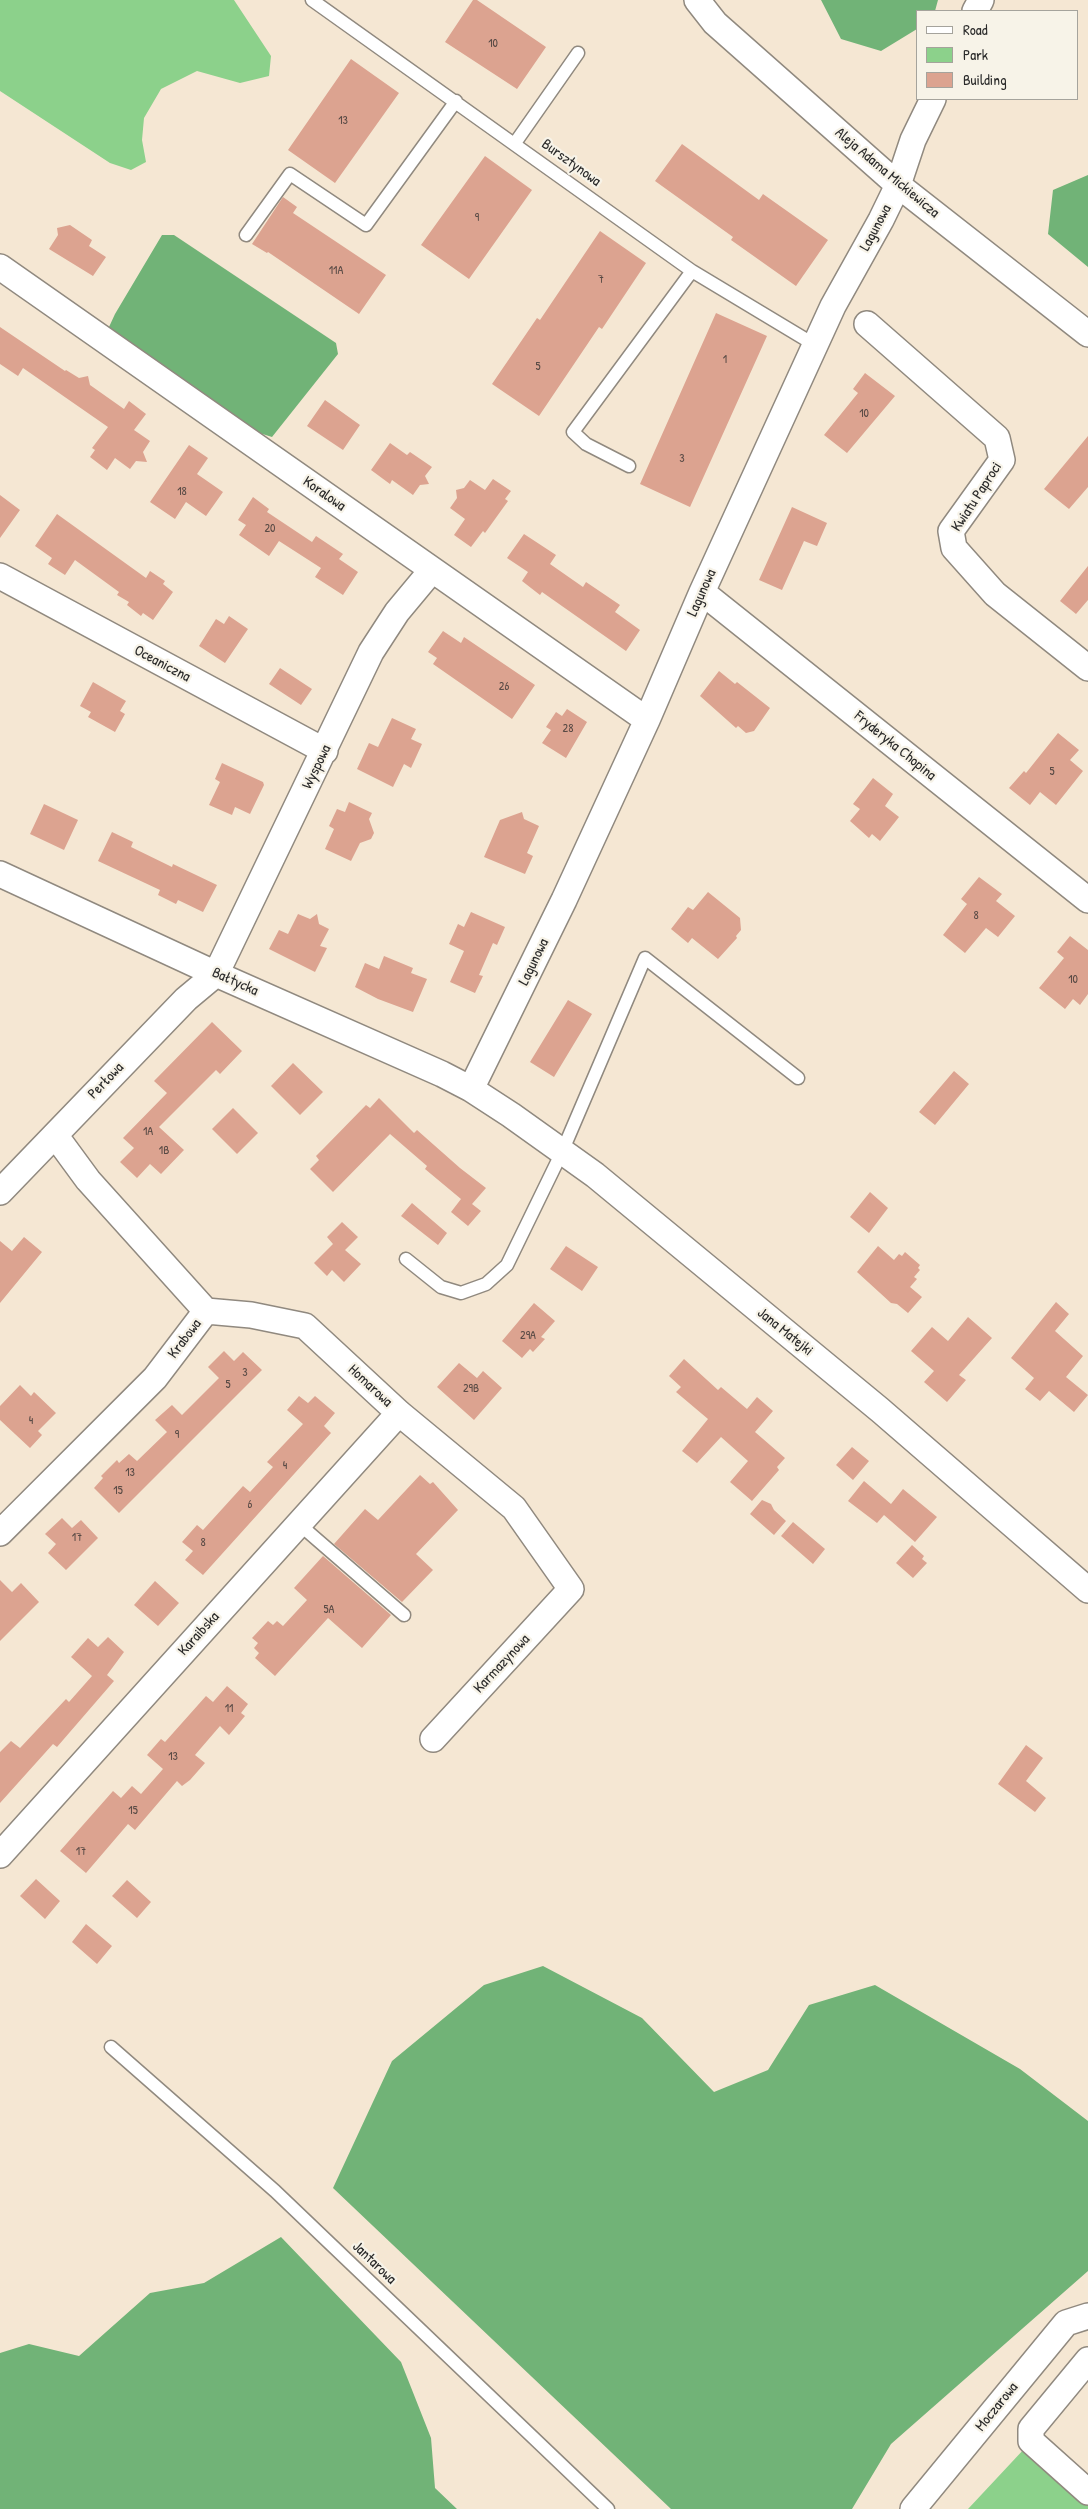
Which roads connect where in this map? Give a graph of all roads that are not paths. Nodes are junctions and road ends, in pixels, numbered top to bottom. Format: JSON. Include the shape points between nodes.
{"nodes":[{"id":1,"x":312,"y":0,"type":"edge"},
{"id":2,"x":697,"y":0,"type":"edge"},
{"id":3,"x":578,"y":53,"type":"dead end"},
{"id":4,"x":933,"y":100,"type":"edge"},
{"id":5,"x":456,"y":101,"type":"junction"},
{"id":6,"x":515,"y":143,"type":"junction"},
{"id":7,"x":898,"y":185,"type":"junction"},
{"id":8,"x":246,"y":235,"type":"dead end"},
{"id":9,"x":0,"y":267,"type":"edge"},
{"id":10,"x":692,"y":270,"type":"junction"},
{"id":11,"x":867,"y":324,"type":"dead end"},
{"id":12,"x":1088,"y":334,"type":"edge"},
{"id":13,"x":815,"y":345,"type":"junction"},
{"id":14,"x":628,"y":466,"type":"dead end"},
{"id":15,"x":432,"y":570,"type":"junction"},
{"id":16,"x":0,"y":576,"type":"edge"},
{"id":17,"x":702,"y":592,"type":"junction"},
{"id":18,"x":1088,"y":668,"type":"edge"},
{"id":19,"x":647,"y":720,"type":"junction"},
{"id":20,"x":325,"y":751,"type":"junction"},
{"id":21,"x":0,"y":874,"type":"edge"},
{"id":22,"x":1088,"y":900,"type":"edge"},
{"id":23,"x":216,"y":974,"type":"junction"},
{"id":24,"x":798,"y":1078,"type":"dead end"},
{"id":25,"x":471,"y":1088,"type":"junction"},
{"id":26,"x":55,"y":1135,"type":"junction"},
{"id":27,"x":562,"y":1152,"type":"junction"},
{"id":28,"x":0,"y":1192,"type":"edge"},
{"id":29,"x":406,"y":1259,"type":"dead end"},
{"id":30,"x":206,"y":1310,"type":"junction"},
{"id":31,"x":399,"y":1413,"type":"junction"},
{"id":32,"x":298,"y":1524,"type":"junction"},
{"id":33,"x":0,"y":1533,"type":"edge"},
{"id":34,"x":571,"y":1589,"type":"joint"},
{"id":35,"x":1088,"y":1590,"type":"edge"},
{"id":36,"x":404,"y":1615,"type":"dead end"},
{"id":37,"x":433,"y":1739,"type":"dead end"},
{"id":38,"x":0,"y":1855,"type":"edge"},
{"id":39,"x":111,"y":2047,"type":"dead end"},
{"id":40,"x":1088,"y":2316,"type":"edge"},
{"id":41,"x":1088,"y":2360,"type":"edge"},
{"id":42,"x":1088,"y":2492,"type":"edge"},
{"id":43,"x":608,"y":2509,"type":"edge"},
{"id":44,"x":912,"y":2509,"type":"edge"}],
"edges":[{"from":1,"to":5,"type":"lane","name":"Bursztynowa"},
{"from":2,"to":7,"type":"street","name":"Aleja Adama Mickiewicza","via":[[716,24]]},
{"from":3,"to":6,"type":"lane"},
{"from":4,"to":7,"type":"street","name":"Lagunowa","via":[[913,140]]},
{"from":5,"to":6,"type":"lane","name":"Bursztynowa"},
{"from":5,"to":8,"type":"lane","via":[[366,225],[290,174]]},
{"from":6,"to":10,"type":"lane","name":"Bursztynowa"},
{"from":7,"to":12,"type":"street","name":"Aleja Adama Mickiewicza"},
{"from":7,"to":13,"type":"street","name":"Lagunowa"},
{"from":9,"to":15,"type":"street","name":"Koralowa"},
{"from":10,"to":13,"type":"lane","name":"Bursztynowa"},
{"from":10,"to":14,"type":"lane","via":[[573,432],[586,444]]},
{"from":11,"to":18,"type":"street","name":"Kwiatu Paproci","via":[[997,438],[1002,460],[951,531],[954,548],[995,594]]},
{"from":13,"to":17,"type":"street","name":"Lagunowa"},
{"from":15,"to":19,"type":"street","name":"Koralowa"},
{"from":15,"to":20,"type":"street","name":"Wyspowa","via":[[397,612],[371,652]]},
{"from":16,"to":20,"type":"street","name":"Oceaniczna"},
{"from":17,"to":19,"type":"street","name":"Lagunowa"},
{"from":17,"to":22,"type":"street","name":"Fryderyka Chopina"},
{"from":19,"to":25,"type":"street","name":"Lagunowa","via":[[564,900]]},
{"from":20,"to":23,"type":"street","name":"Wyspowa"},
{"from":21,"to":23,"type":"street","name":"Bałtycka"},
{"from":23,"to":25,"type":"street","name":"Bałtycka"},
{"from":23,"to":26,"type":"street","name":"Perłowa","via":[[186,999]]},
{"from":24,"to":27,"type":"lane","via":[[645,958]]},
{"from":25,"to":27,"type":"street","name":"Jana Matejki"},
{"from":26,"to":28,"type":"street","name":"Perłowa"},
{"from":26,"to":30,"type":"street","name":"Krabowa","via":[[88,1180]]},
{"from":27,"to":29,"type":"lane","via":[[507,1265],[486,1284],[461,1293],[441,1287]]},
{"from":27,"to":35,"type":"street","name":"Jana Matejki","via":[[595,1175],[880,1410]]},
{"from":30,"to":31,"type":"street","name":"Homarowa","via":[[304,1326]]},
{"from":30,"to":33,"type":"street","name":"Krabowa","via":[[155,1378]]},
{"from":31,"to":32,"type":"street","name":"Karaibska"},
{"from":31,"to":34,"type":"street","name":"Homarowa","via":[[514,1508]]},
{"from":32,"to":36,"type":"lane"},
{"from":32,"to":38,"type":"street","name":"Karaibska"},
{"from":34,"to":37,"type":"street","name":"Karmazynowa"},
{"from":39,"to":43,"type":"lane","name":"Jantarowa","via":[[275,2191]]},
{"from":40,"to":44,"type":"street","name":"Moczarowa","via":[[1066,2323]]},
{"from":41,"to":42,"type":"street","via":[[1031,2429],[1030,2441]]}]}
